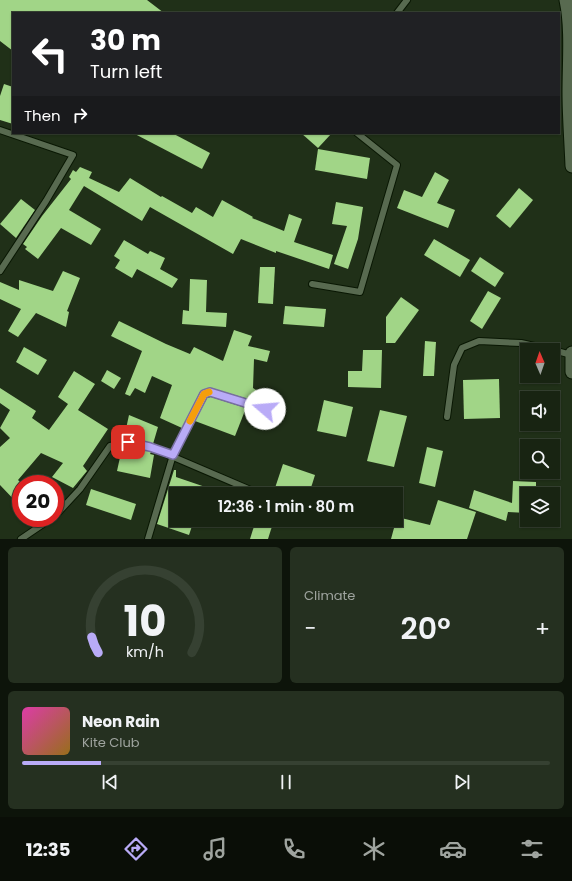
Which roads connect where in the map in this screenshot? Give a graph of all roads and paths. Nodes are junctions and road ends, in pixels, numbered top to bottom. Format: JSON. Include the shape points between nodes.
{"nodes":[{"id":1,"x":407,"y":0,"type":"edge"},
{"id":2,"x":570,"y":8,"type":"edge"},
{"id":3,"x":398,"y":12,"type":"edge"},
{"id":4,"x":0,"y":130,"type":"edge"},
{"id":5,"x":358,"y":134,"type":"edge"},
{"id":6,"x":572,"y":166,"type":"edge"},
{"id":7,"x":0,"y":271,"type":"edge"},
{"id":8,"x":312,"y":284,"type":"dead end"},
{"id":9,"x":521,"y":343,"type":"edge"},
{"id":10,"x":560,"y":352,"type":"edge"},
{"id":11,"x":572,"y":354,"type":"edge"},
{"id":12,"x":572,"y":372,"type":"edge"},
{"id":13,"x":265,"y":409,"type":"dead end"},
{"id":14,"x":447,"y":417,"type":"dead end"},
{"id":15,"x":173,"y":455,"type":"junction"},
{"id":16,"x":244,"y":487,"type":"edge"},
{"id":17,"x":64,"y":506,"type":"edge"},
{"id":18,"x":38,"y":527,"type":"edge"},
{"id":19,"x":20,"y":539,"type":"edge"},
{"id":20,"x":148,"y":539,"type":"edge"}],
"edges":[{"from":1,"to":3,"type":"lane"},
{"from":2,"to":6,"type":"street","via":[[572,26],[569,91]]},
{"from":4,"to":7,"type":"lane","via":[[72,155],[46,201]]},
{"from":5,"to":8,"type":"lane","via":[[397,166],[363,285],[360,292]]},
{"from":9,"to":14,"type":"lane","via":[[479,341],[462,348],[454,365]]},
{"from":10,"to":11,"type":"lane"},
{"from":11,"to":12,"type":"street"},
{"from":13,"to":15,"type":"lane","via":[[207,392]]},
{"from":15,"to":16,"type":"lane"},
{"from":15,"to":17,"type":"lane","via":[[128,442],[110,446],[80,489]]},
{"from":15,"to":20,"type":"lane"},
{"from":18,"to":19,"type":"lane"}]}
